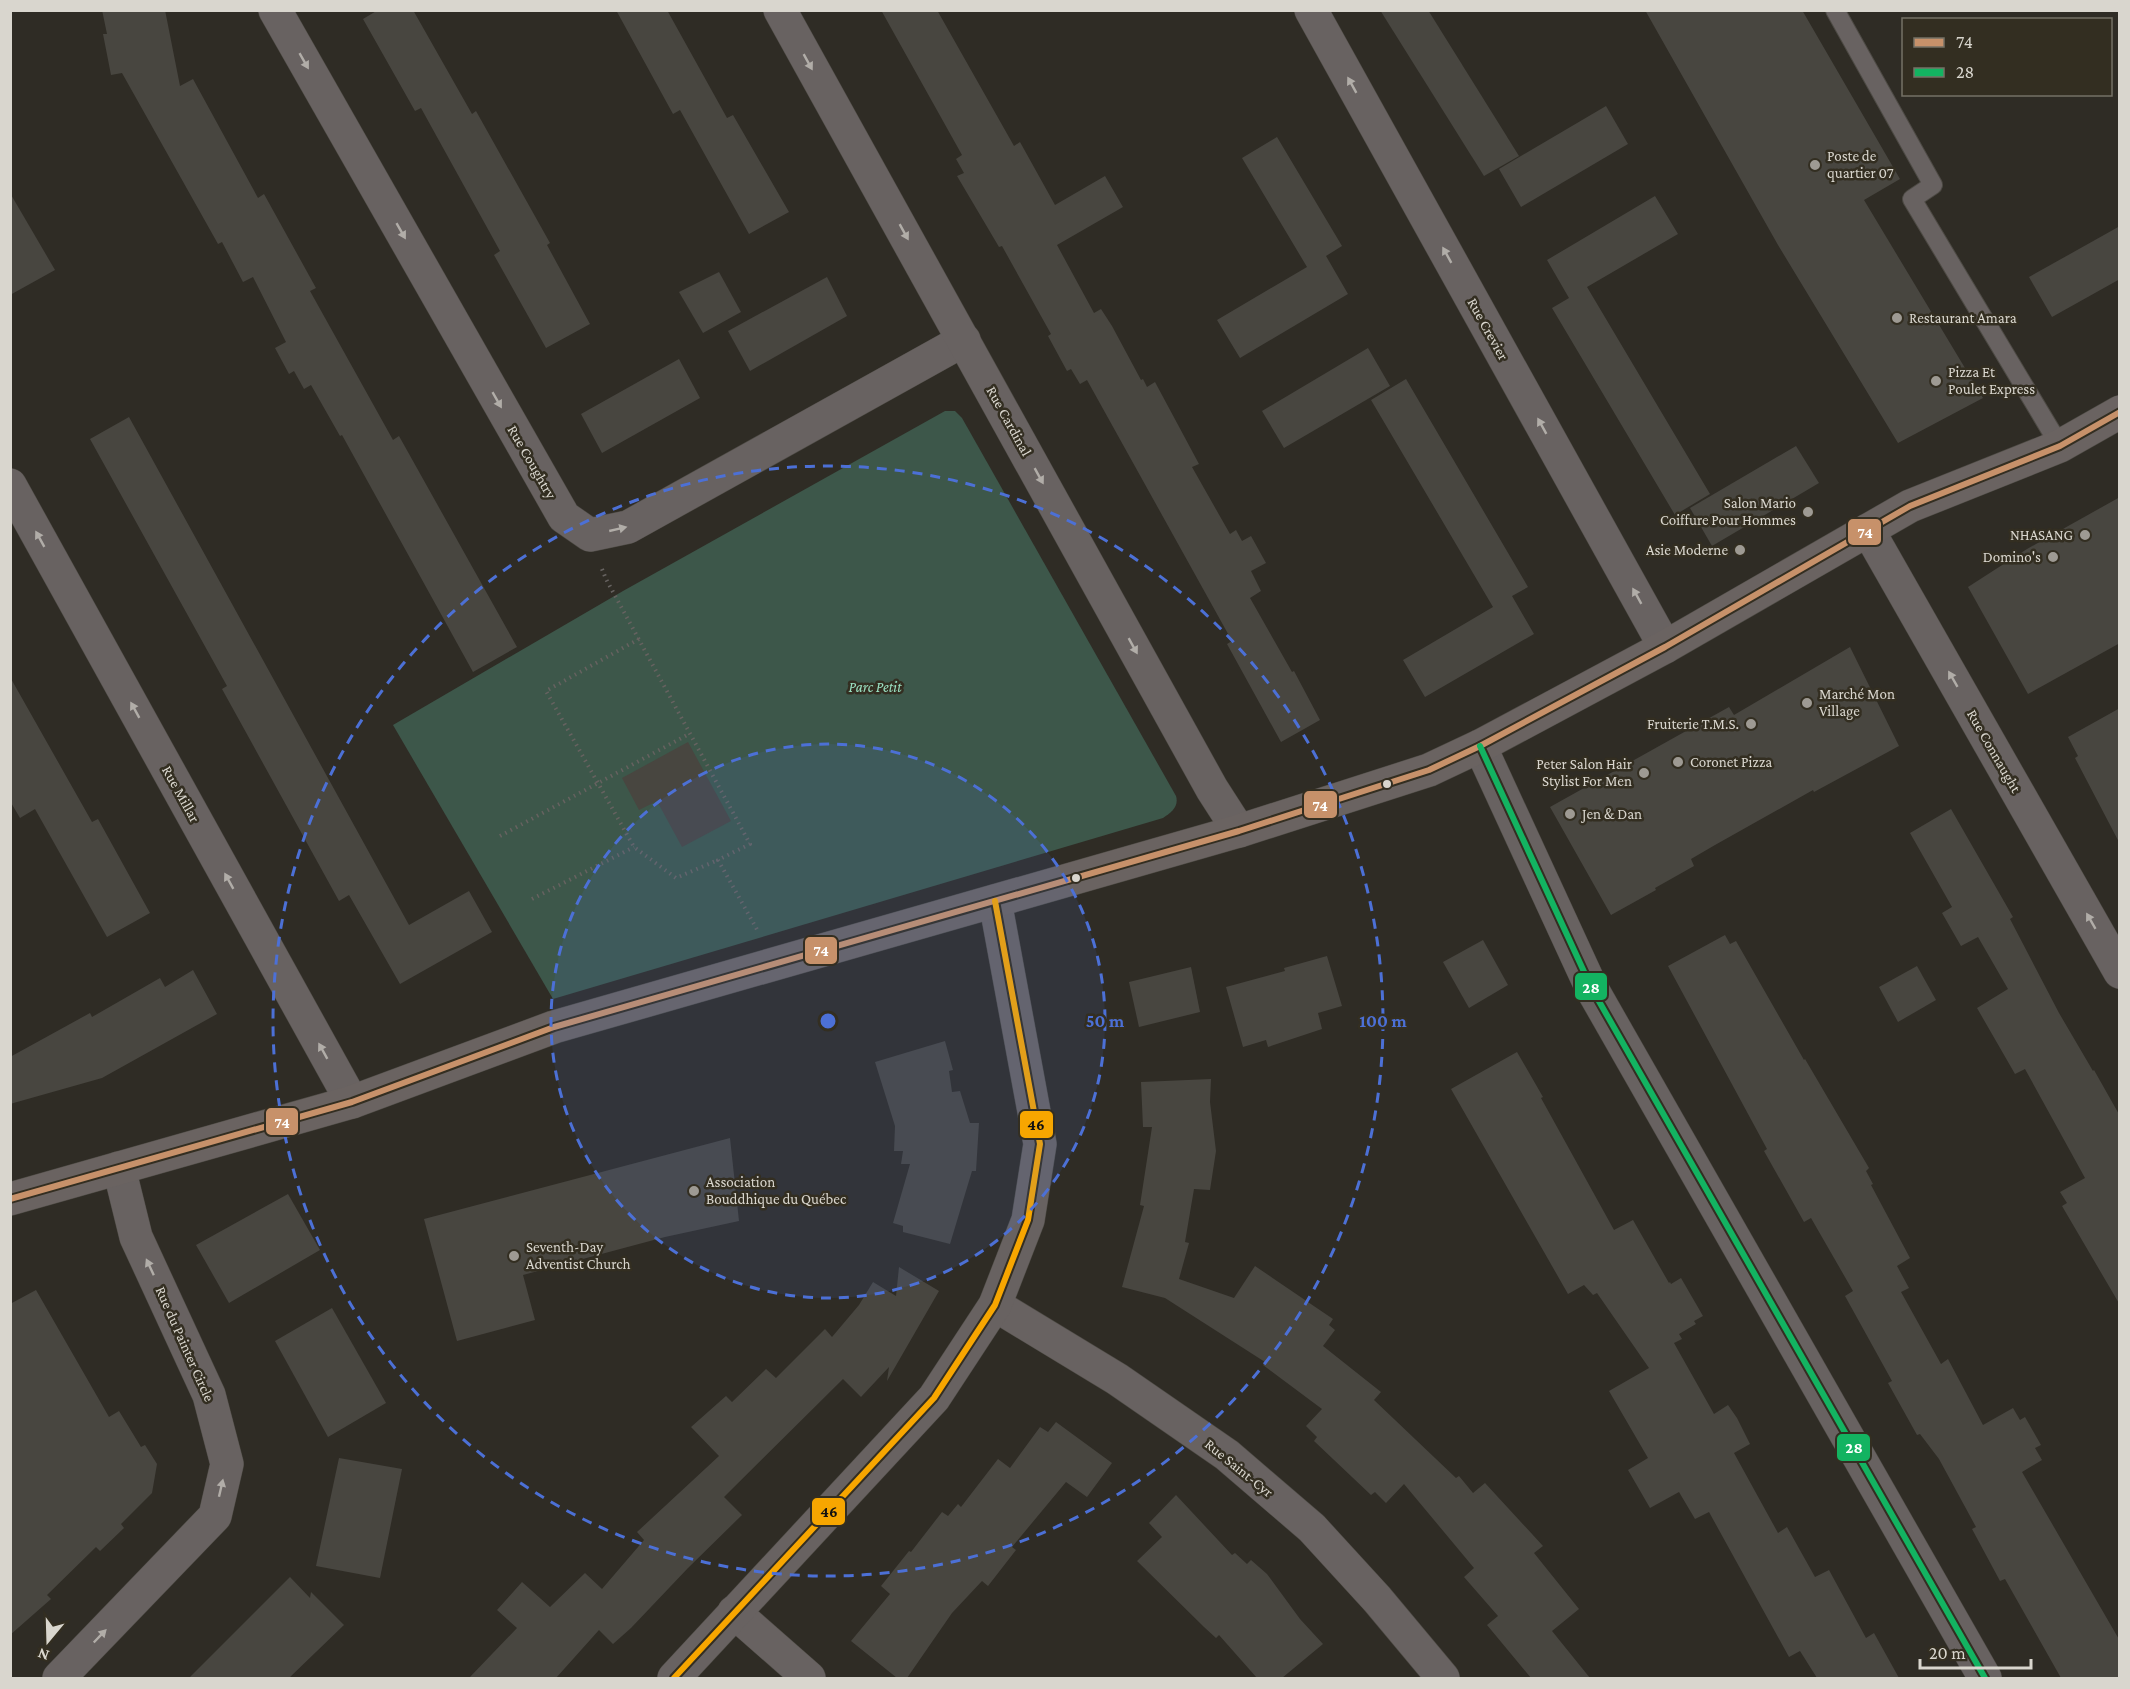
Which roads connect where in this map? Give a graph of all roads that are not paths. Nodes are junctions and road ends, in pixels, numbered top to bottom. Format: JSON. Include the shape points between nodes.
{"nodes":[{"id":1,"x":275,"y":10,"type":"edge"},
{"id":2,"x":780,"y":10,"type":"edge"},
{"id":3,"x":1311,"y":10,"type":"edge"},
{"id":4,"x":1835,"y":10,"type":"edge"},
{"id":5,"x":964,"y":340,"type":"junction"},
{"id":6,"x":2120,"y":412,"type":"edge"},
{"id":7,"x":2060,"y":446,"type":"junction"},
{"id":8,"x":10,"y":485,"type":"edge"},
{"id":9,"x":1868,"y":530,"type":"junction"},
{"id":10,"x":1665,"y":647,"type":"junction"},
{"id":11,"x":1480,"y":746,"type":"junction"},
{"id":12,"x":1239,"y":831,"type":"junction"},
{"id":13,"x":995,"y":901,"type":"junction"},
{"id":14,"x":2120,"y":972,"type":"edge"},
{"id":15,"x":352,"y":1102,"type":"junction"},
{"id":16,"x":119,"y":1168,"type":"junction"},
{"id":17,"x":10,"y":1199,"type":"edge"},
{"id":18,"x":995,"y":1305,"type":"junction"},
{"id":19,"x":734,"y":1612,"type":"junction"},
{"id":20,"x":59,"y":1678,"type":"edge"},
{"id":21,"x":674,"y":1678,"type":"edge"},
{"id":22,"x":809,"y":1678,"type":"edge"},
{"id":23,"x":1443,"y":1678,"type":"edge"},
{"id":24,"x":1985,"y":1678,"type":"edge"}],
"edges":[{"from":1,"to":5,"type":"street","name":"Rue Coughtry","one_way":true,"via":[[564,517],[590,535],[628,527]]},
{"from":2,"to":5,"type":"street","name":"Rue Cardinal","one_way":true},
{"from":10,"to":3,"type":"street","name":"Rue Crevier","one_way":true},
{"from":4,"to":7,"type":"lane","via":[[1933,185],[1912,199]]},
{"from":5,"to":12,"type":"street","name":"Rue Cardinal","one_way":true,"via":[[1212,789]]},
{"from":6,"to":7,"type":"street"},
{"from":7,"to":9,"type":"street","via":[[1910,506]]},
{"from":15,"to":8,"type":"street","name":"Rue Millar","one_way":true},
{"from":9,"to":10,"type":"street"},
{"from":14,"to":9,"type":"street","name":"Rue Connaught","one_way":true},
{"from":10,"to":11,"type":"street"},
{"from":11,"to":12,"type":"street","via":[[1429,770]]},
{"from":11,"to":24,"type":"street","via":[[1592,989]]},
{"from":12,"to":13,"type":"street"},
{"from":13,"to":15,"type":"street","via":[[554,1027]]},
{"from":13,"to":18,"type":"street","via":[[1040,1144],[1028,1220]]},
{"from":15,"to":16,"type":"street"},
{"from":16,"to":17,"type":"street"},
{"from":20,"to":16,"type":"street","name":"Rue du Painter Circle","one_way":true,"via":[[214,1516],[227,1464],[209,1395],[136,1237]]},
{"from":18,"to":19,"type":"street","via":[[934,1398]]},
{"from":18,"to":23,"type":"street","name":"Rue Saint-Cyr","via":[[1117,1379],[1227,1455],[1312,1528]]},
{"from":19,"to":21,"type":"street"},
{"from":19,"to":22,"type":"street"}]}
